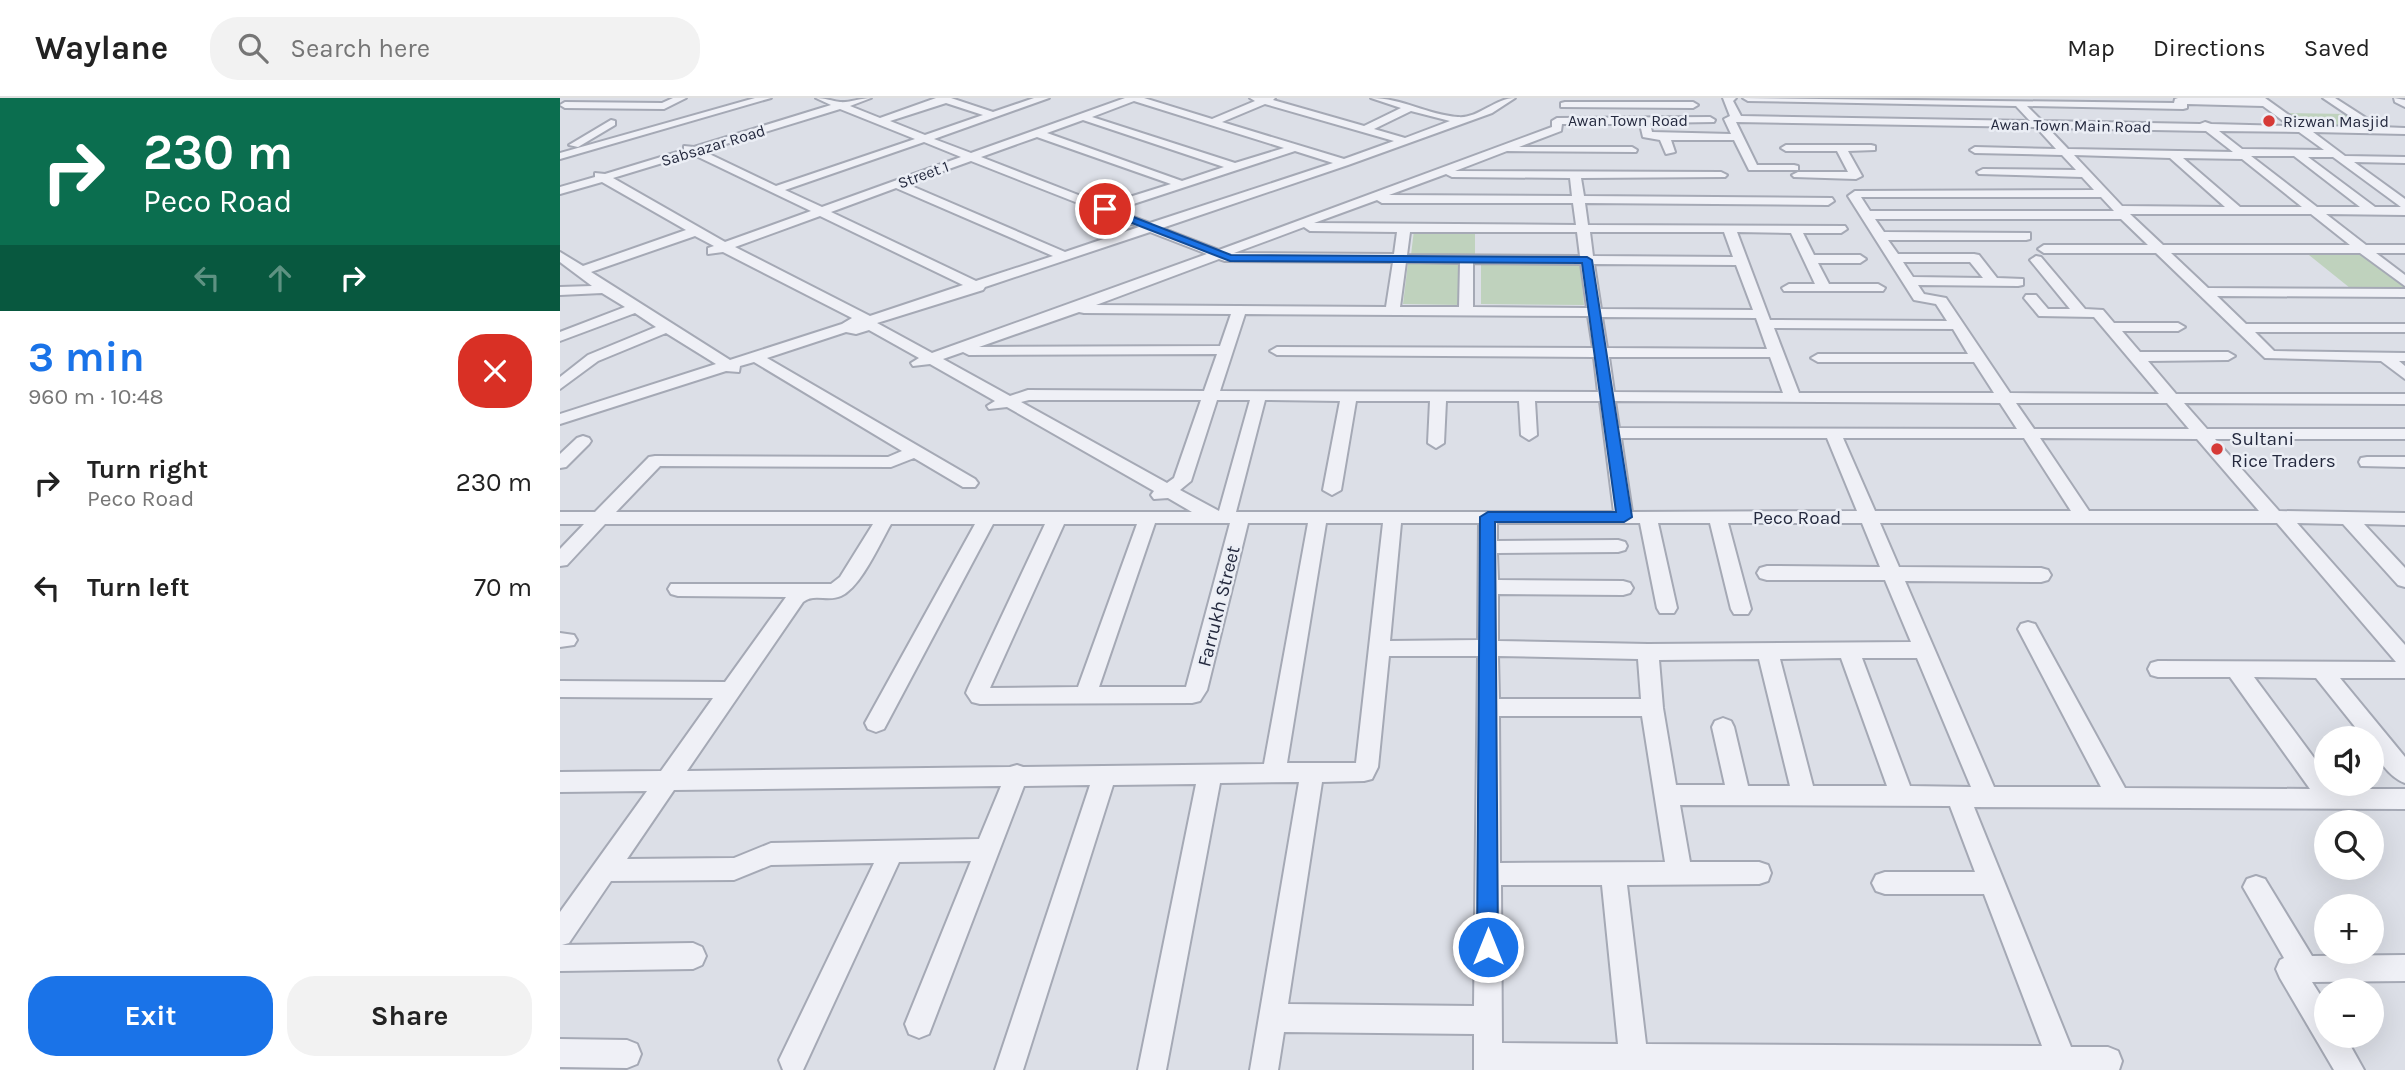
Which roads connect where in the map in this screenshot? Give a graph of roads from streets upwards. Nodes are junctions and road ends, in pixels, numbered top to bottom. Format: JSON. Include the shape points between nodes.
{"nodes":[{"id":1,"x":579,"y":98,"type":"edge"},
{"id":2,"x":681,"y":98,"type":"edge"},
{"id":3,"x":766,"y":98,"type":"edge"},
{"id":4,"x":821,"y":98,"type":"edge"},
{"id":5,"x":855,"y":98,"type":"edge"},
{"id":6,"x":866,"y":98,"type":"edge"},
{"id":7,"x":1044,"y":98,"type":"edge"},
{"id":8,"x":1134,"y":98,"type":"edge"},
{"id":9,"x":1376,"y":98,"type":"edge"},
{"id":10,"x":1506,"y":98,"type":"edge"},
{"id":11,"x":1731,"y":98,"type":"edge"},
{"id":12,"x":1748,"y":98,"type":"edge"},
{"id":13,"x":2328,"y":98,"type":"edge"},
{"id":14,"x":950,"y":99,"type":"edge"},
{"id":15,"x":1263,"y":99,"type":"edge"},
{"id":16,"x":1837,"y":99,"type":"edge"},
{"id":17,"x":1930,"y":99,"type":"edge"},
{"id":18,"x":1991,"y":100,"type":"edge"},
{"id":19,"x":1653,"y":101,"type":"edge"},
{"id":20,"x":2131,"y":101,"type":"edge"},
{"id":21,"x":2262,"y":101,"type":"edge"},
{"id":22,"x":2018,"y":102,"type":"junction"},
{"id":23,"x":2178,"y":102,"type":"edge"},
{"id":24,"x":839,"y":104,"type":"junction"},
{"id":25,"x":1565,"y":104,"type":"dead end"},
{"id":26,"x":1693,"y":105,"type":"dead end"},
{"id":27,"x":563,"y":107,"type":"edge"},
{"id":28,"x":1410,"y":107,"type":"junction"},
{"id":29,"x":992,"y":116,"type":"junction"},
{"id":30,"x":1083,"y":117,"type":"junction"},
{"id":31,"x":1737,"y":119,"type":"junction"},
{"id":32,"x":1644,"y":120,"type":"junction"},
{"id":33,"x":1659,"y":120,"type":"junction"},
{"id":34,"x":1680,"y":120,"type":"junction"},
{"id":35,"x":1710,"y":120,"type":"dead end"},
{"id":36,"x":881,"y":121,"type":"junction"},
{"id":37,"x":1460,"y":121,"type":"junction"},
{"id":38,"x":1213,"y":122,"type":"junction"},
{"id":39,"x":611,"y":123,"type":"dead end"},
{"id":40,"x":2039,"y":124,"type":"junction"},
{"id":41,"x":2208,"y":128,"type":"junction"},
{"id":42,"x":2302,"y":129,"type":"junction"},
{"id":43,"x":1364,"y":130,"type":"junction"},
{"id":44,"x":2378,"y":131,"type":"junction"},
{"id":45,"x":2405,"y":131,"type":"edge"},
{"id":46,"x":1037,"y":133,"type":"junction"},
{"id":47,"x":1779,"y":134,"type":"junction"},
{"id":48,"x":1664,"y":137,"type":"junction"},
{"id":49,"x":1686,"y":137,"type":"junction"},
{"id":50,"x":1739,"y":137,"type":"junction"},
{"id":51,"x":926,"y":138,"type":"junction"},
{"id":52,"x":1405,"y":141,"type":"junction"},
{"id":53,"x":1295,"y":148,"type":"junction"},
{"id":54,"x":1841,"y":148,"type":"junction"},
{"id":55,"x":1871,"y":148,"type":"dead end"},
{"id":56,"x":691,"y":149,"type":"junction"},
{"id":57,"x":1501,"y":150,"type":"junction"},
{"id":58,"x":1632,"y":150,"type":"dead end"},
{"id":59,"x":1975,"y":150,"type":"dead end"},
{"id":60,"x":2064,"y":151,"type":"junction"},
{"id":61,"x":1670,"y":152,"type":"dead end"},
{"id":62,"x":562,"y":153,"type":"edge"},
{"id":63,"x":2296,"y":153,"type":"junction"},
{"id":64,"x":2172,"y":154,"type":"junction"},
{"id":65,"x":2240,"y":154,"type":"junction"},
{"id":66,"x":972,"y":156,"type":"junction"},
{"id":67,"x":2340,"y":156,"type":"junction"},
{"id":68,"x":2402,"y":162,"type":"edge"},
{"id":69,"x":1344,"y":163,"type":"junction"},
{"id":70,"x":1235,"y":167,"type":"junction"},
{"id":71,"x":1444,"y":172,"type":"junction"},
{"id":72,"x":1983,"y":172,"type":"dead end"},
{"id":73,"x":1797,"y":173,"type":"junction"},
{"id":74,"x":1575,"y":174,"type":"junction"},
{"id":75,"x":1721,"y":174,"type":"dead end"},
{"id":76,"x":2085,"y":174,"type":"junction"},
{"id":77,"x":594,"y":179,"type":"junction"},
{"id":78,"x":896,"y":184,"type":"junction"},
{"id":79,"x":1181,"y":184,"type":"junction"},
{"id":80,"x":560,"y":189,"type":"edge"},
{"id":81,"x":774,"y":190,"type":"junction"},
{"id":82,"x":2103,"y":194,"type":"junction"},
{"id":83,"x":1377,"y":197,"type":"junction"},
{"id":84,"x":1579,"y":200,"type":"junction"},
{"id":85,"x":1828,"y":201,"type":"dead end"},
{"id":86,"x":2405,"y":205,"type":"edge"},
{"id":87,"x":1105,"y":209,"type":"junction"},
{"id":88,"x":2236,"y":210,"type":"junction"},
{"id":89,"x":2311,"y":210,"type":"junction"},
{"id":90,"x":2371,"y":210,"type":"junction"},
{"id":91,"x":819,"y":211,"type":"junction"},
{"id":92,"x":2405,"y":211,"type":"edge"},
{"id":93,"x":2121,"y":213,"type":"junction"},
{"id":94,"x":1868,"y":215,"type":"junction"},
{"id":95,"x":1302,"y":225,"type":"junction"},
{"id":96,"x":1404,"y":228,"type":"junction"},
{"id":97,"x":1583,"y":228,"type":"junction"},
{"id":98,"x":1153,"y":229,"type":"junction"},
{"id":99,"x":1729,"y":229,"type":"junction"},
{"id":100,"x":1795,"y":229,"type":"junction"},
{"id":101,"x":1841,"y":229,"type":"dead end"},
{"id":102,"x":691,"y":233,"type":"junction"},
{"id":103,"x":1882,"y":236,"type":"junction"},
{"id":104,"x":2026,"y":236,"type":"dead end"},
{"id":105,"x":718,"y":249,"type":"junction"},
{"id":106,"x":2158,"y":249,"type":"junction"},
{"id":107,"x":2361,"y":249,"type":"junction"},
{"id":108,"x":2405,"y":249,"type":"edge"},
{"id":109,"x":1219,"y":255,"type":"junction"},
{"id":110,"x":560,"y":256,"type":"edge"},
{"id":111,"x":1067,"y":257,"type":"junction"},
{"id":112,"x":1895,"y":258,"type":"junction"},
{"id":113,"x":1400,"y":259,"type":"junction"},
{"id":114,"x":1467,"y":259,"type":"junction"},
{"id":115,"x":1810,"y":259,"type":"junction"},
{"id":116,"x":1860,"y":259,"type":"dead end"},
{"id":117,"x":1587,"y":260,"type":"junction"},
{"id":118,"x":1739,"y":261,"type":"junction"},
{"id":119,"x":582,"y":271,"type":"junction"},
{"id":120,"x":1910,"y":281,"type":"junction"},
{"id":121,"x":1993,"y":282,"type":"junction"},
{"id":122,"x":2018,"y":282,"type":"dead end"},
{"id":123,"x":2405,"y":282,"type":"edge"},
{"id":124,"x":978,"y":287,"type":"junction"},
{"id":125,"x":1788,"y":288,"type":"dead end"},
{"id":126,"x":1824,"y":288,"type":"junction"},
{"id":127,"x":1878,"y":288,"type":"dead end"},
{"id":128,"x":605,"y":289,"type":"junction"},
{"id":129,"x":560,"y":290,"type":"edge"},
{"id":130,"x":2204,"y":292,"type":"junction"},
{"id":131,"x":2405,"y":293,"type":"edge"},
{"id":132,"x":2031,"y":298,"type":"dead end"},
{"id":133,"x":1080,"y":306,"type":"junction"},
{"id":134,"x":636,"y":308,"type":"junction"},
{"id":135,"x":1239,"y":311,"type":"junction"},
{"id":136,"x":1392,"y":311,"type":"junction"},
{"id":137,"x":1466,"y":311,"type":"junction"},
{"id":138,"x":1595,"y":312,"type":"junction"},
{"id":139,"x":2080,"y":312,"type":"junction"},
{"id":140,"x":1762,"y":319,"type":"junction"},
{"id":141,"x":858,"y":325,"type":"junction"},
{"id":142,"x":1956,"y":325,"type":"junction"},
{"id":143,"x":667,"y":327,"type":"junction"},
{"id":144,"x":2108,"y":327,"type":"junction"},
{"id":145,"x":2178,"y":327,"type":"dead end"},
{"id":146,"x":2241,"y":328,"type":"junction"},
{"id":147,"x":2405,"y":328,"type":"edge"},
{"id":148,"x":560,"y":337,"type":"edge"},
{"id":149,"x":1225,"y":350,"type":"junction"},
{"id":150,"x":954,"y":351,"type":"junction"},
{"id":151,"x":1277,"y":351,"type":"dead end"},
{"id":152,"x":1600,"y":352,"type":"junction"},
{"id":153,"x":1775,"y":353,"type":"junction"},
{"id":154,"x":2228,"y":356,"type":"dead end"},
{"id":155,"x":2135,"y":357,"type":"junction"},
{"id":156,"x":2385,"y":357,"type":"junction"},
{"id":157,"x":2405,"y":357,"type":"edge"},
{"id":158,"x":1818,"y":358,"type":"dead end"},
{"id":159,"x":1979,"y":358,"type":"junction"},
{"id":160,"x":760,"y":360,"type":"junction"},
{"id":161,"x":925,"y":361,"type":"junction"},
{"id":162,"x":732,"y":367,"type":"junction"},
{"id":163,"x":2405,"y":374,"type":"edge"},
{"id":164,"x":560,"y":384,"type":"edge"},
{"id":165,"x":1210,"y":395,"type":"junction"},
{"id":166,"x":1259,"y":395,"type":"junction"},
{"id":167,"x":1349,"y":395,"type":"junction"},
{"id":168,"x":1438,"y":396,"type":"junction"},
{"id":169,"x":1527,"y":397,"type":"junction"},
{"id":170,"x":1608,"y":397,"type":"junction"},
{"id":171,"x":1793,"y":398,"type":"junction"},
{"id":172,"x":2006,"y":399,"type":"junction"},
{"id":173,"x":2172,"y":399,"type":"junction"},
{"id":174,"x":2405,"y":399,"type":"edge"},
{"id":175,"x":1001,"y":403,"type":"junction"},
{"id":176,"x":560,"y":405,"type":"edge"},
{"id":177,"x":596,"y":411,"type":"junction"},
{"id":178,"x":560,"y":419,"type":"edge"},
{"id":179,"x":560,"y":426,"type":"edge"},
{"id":180,"x":1611,"y":433,"type":"junction"},
{"id":181,"x":2030,"y":434,"type":"junction"},
{"id":182,"x":2203,"y":434,"type":"junction"},
{"id":183,"x":2405,"y":434,"type":"edge"},
{"id":184,"x":1529,"y":435,"type":"dead end"},
{"id":185,"x":1834,"y":436,"type":"junction"},
{"id":186,"x":583,"y":442,"type":"dead end"},
{"id":187,"x":1436,"y":443,"type":"dead end"},
{"id":188,"x":913,"y":452,"type":"junction"},
{"id":189,"x":2367,"y":462,"type":"dead end"},
{"id":190,"x":560,"y":463,"type":"edge"},
{"id":191,"x":2405,"y":463,"type":"edge"},
{"id":192,"x":969,"y":483,"type":"dead end"},
{"id":193,"x":1332,"y":490,"type":"dead end"},
{"id":194,"x":1158,"y":501,"type":"junction"},
{"id":195,"x":887,"y":516,"type":"junction"},
{"id":196,"x":988,"y":516,"type":"junction"},
{"id":197,"x":1058,"y":516,"type":"junction"},
{"id":198,"x":1227,"y":517,"type":"junction"},
{"id":199,"x":1318,"y":517,"type":"junction"},
{"id":200,"x":1393,"y":517,"type":"junction"},
{"id":201,"x":1488,"y":517,"type":"junction"},
{"id":202,"x":1624,"y":517,"type":"junction"},
{"id":203,"x":1648,"y":517,"type":"junction"},
{"id":204,"x":1717,"y":517,"type":"junction"},
{"id":205,"x":1869,"y":517,"type":"junction"},
{"id":206,"x":2084,"y":517,"type":"junction"},
{"id":207,"x":2278,"y":517,"type":"junction"},
{"id":208,"x":560,"y":518,"type":"edge"},
{"id":209,"x":600,"y":518,"type":"junction"},
{"id":210,"x":2348,"y":518,"type":"junction"},
{"id":211,"x":2405,"y":519,"type":"edge"},
{"id":212,"x":1486,"y":547,"type":"junction"},
{"id":213,"x":1618,"y":547,"type":"dead end"},
{"id":214,"x":560,"y":560,"type":"edge"},
{"id":215,"x":1767,"y":573,"type":"dead end"},
{"id":216,"x":1894,"y":574,"type":"junction"},
{"id":217,"x":2041,"y":575,"type":"dead end"},
{"id":218,"x":2405,"y":579,"type":"edge"},
{"id":219,"x":1486,"y":587,"type":"junction"},
{"id":220,"x":1623,"y":588,"type":"dead end"},
{"id":221,"x":678,"y":589,"type":"dead end"},
{"id":222,"x":803,"y":592,"type":"junction"},
{"id":223,"x":1667,"y":608,"type":"dead end"},
{"id":224,"x":1741,"y":609,"type":"dead end"},
{"id":225,"x":2028,"y":629,"type":"dead end"},
{"id":226,"x":1486,"y":648,"type":"junction"},
{"id":227,"x":1379,"y":649,"type":"junction"},
{"id":228,"x":1923,"y":650,"type":"junction"},
{"id":229,"x":1849,"y":651,"type":"junction"},
{"id":230,"x":1647,"y":652,"type":"junction"},
{"id":231,"x":1768,"y":652,"type":"junction"},
{"id":232,"x":2405,"y":659,"type":"edge"},
{"id":233,"x":2158,"y":669,"type":"dead end"},
{"id":234,"x":2236,"y":669,"type":"junction"},
{"id":235,"x":2321,"y":669,"type":"junction"},
{"id":236,"x":2405,"y":670,"type":"edge"},
{"id":237,"x":560,"y":689,"type":"edge"},
{"id":238,"x":731,"y":690,"type":"junction"},
{"id":239,"x":1085,"y":697,"type":"junction"},
{"id":240,"x":1487,"y":707,"type":"junction"},
{"id":241,"x":1652,"y":708,"type":"junction"},
{"id":242,"x":876,"y":723,"type":"dead end"},
{"id":243,"x":1723,"y":727,"type":"dead end"},
{"id":244,"x":1274,"y":772,"type":"junction"},
{"id":245,"x":1312,"y":772,"type":"junction"},
{"id":246,"x":1210,"y":773,"type":"junction"},
{"id":247,"x":1017,"y":774,"type":"junction"},
{"id":248,"x":1105,"y":774,"type":"junction"},
{"id":249,"x":2405,"y":774,"type":"edge"},
{"id":250,"x":666,"y":779,"type":"junction"},
{"id":251,"x":560,"y":782,"type":"edge"},
{"id":252,"x":1666,"y":795,"type":"junction"},
{"id":253,"x":1804,"y":796,"type":"junction"},
{"id":254,"x":1739,"y":797,"type":"junction"},
{"id":255,"x":1903,"y":798,"type":"junction"},
{"id":256,"x":1987,"y":798,"type":"junction"},
{"id":257,"x":2119,"y":798,"type":"junction"},
{"id":258,"x":1959,"y":799,"type":"junction"},
{"id":259,"x":2330,"y":799,"type":"junction"},
{"id":260,"x":2405,"y":799,"type":"edge"},
{"id":261,"x":986,"y":850,"type":"junction"},
{"id":262,"x":892,"y":852,"type":"junction"},
{"id":263,"x":604,"y":870,"type":"junction"},
{"id":264,"x":1679,"y":873,"type":"junction"},
{"id":265,"x":1759,"y":873,"type":"dead end"},
{"id":266,"x":1487,"y":874,"type":"junction"},
{"id":267,"x":1613,"y":875,"type":"junction"},
{"id":268,"x":1885,"y":883,"type":"dead end"},
{"id":269,"x":1994,"y":883,"type":"junction"},
{"id":270,"x":2256,"y":887,"type":"dead end"},
{"id":271,"x":562,"y":928,"type":"edge"},
{"id":272,"x":693,"y":956,"type":"dead end"},
{"id":273,"x":560,"y":958,"type":"edge"},
{"id":274,"x":2405,"y":968,"type":"edge"},
{"id":275,"x":2305,"y":969,"type":"junction"},
{"id":276,"x":2314,"y":1010,"type":"edge"},
{"id":277,"x":1271,"y":1018,"type":"junction"},
{"id":278,"x":1488,"y":1020,"type":"junction"},
{"id":279,"x":919,"y":1024,"type":"dead end"},
{"id":280,"x":2336,"y":1048,"type":"edge"},
{"id":281,"x":560,"y":1053,"type":"edge"},
{"id":282,"x":627,"y":1054,"type":"dead end"},
{"id":283,"x":793,"y":1060,"type":"dead end"},
{"id":284,"x":2062,"y":1060,"type":"junction"},
{"id":285,"x":2108,"y":1061,"type":"dead end"},
{"id":286,"x":1488,"y":1063,"type":"edge"},
{"id":287,"x":1634,"y":1064,"type":"edge"},
{"id":288,"x":1009,"y":1070,"type":"edge"},
{"id":289,"x":1152,"y":1070,"type":"edge"},
{"id":290,"x":1264,"y":1070,"type":"edge"},
{"id":291,"x":2350,"y":1070,"type":"edge"}],
"edges":[{"from":1,"to":27,"type":"street"},
{"from":2,"to":27,"type":"street","via":[[664,106]]},
{"from":3,"to":62,"type":"street"},
{"from":4,"to":24,"type":"street"},
{"from":5,"to":24,"type":"street"},
{"from":6,"to":24,"type":"street","name":"Sabsazar Road"},
{"from":7,"to":29,"type":"street"},
{"from":8,"to":30,"type":"street","name":"Street 1"},
{"from":8,"to":38,"type":"street"},
{"from":9,"to":28,"type":"street"},
{"from":10,"to":37,"type":"street","via":[[1488,111]]},
{"from":11,"to":31,"type":"street","via":[[1727,99]]},
{"from":12,"to":16,"type":"street"},
{"from":13,"to":44,"type":"street"},
{"from":14,"to":29,"type":"street"},
{"from":14,"to":36,"type":"street"},
{"from":15,"to":38,"type":"street"},
{"from":15,"to":43,"type":"street"},
{"from":16,"to":17,"type":"street"},
{"from":17,"to":18,"type":"street"},
{"from":18,"to":22,"type":"street"},
{"from":19,"to":25,"type":"street"},
{"from":19,"to":26,"type":"street"},
{"from":19,"to":33,"type":"street"},
{"from":20,"to":22,"type":"street"},
{"from":20,"to":23,"type":"street"},
{"from":21,"to":23,"type":"street"},
{"from":21,"to":42,"type":"street"},
{"from":22,"to":40,"type":"street"},
{"from":23,"to":41,"type":"street"},
{"from":24,"to":36,"type":"street"},
{"from":24,"to":56,"type":"street","name":"Sabsazar Road"},
{"from":28,"to":37,"type":"street"},
{"from":28,"to":43,"type":"street"},
{"from":29,"to":51,"type":"street"},
{"from":30,"to":46,"type":"street","name":"Street 1"},
{"from":30,"to":70,"type":"street"},
{"from":31,"to":47,"type":"street","name":"Awan Town Main Road"},
{"from":31,"to":50,"type":"street","via":[[1729,119]]},
{"from":32,"to":33,"type":"street","name":"Awan Town Road"},
{"from":32,"to":48,"type":"street","via":[[1647,135]]},
{"from":32,"to":57,"type":"street","name":"Awan Town Road","via":[[1557,121],[1557,129]]},
{"from":33,"to":34,"type":"street","name":"Awan Town Road"},
{"from":34,"to":35,"type":"street","name":"Awan Town Road"},
{"from":34,"to":49,"type":"street"},
{"from":36,"to":51,"type":"street"},
{"from":37,"to":52,"type":"street"},
{"from":38,"to":53,"type":"street"},
{"from":39,"to":62,"type":"street"},
{"from":40,"to":41,"type":"street","name":"Awan Town Main Road"},
{"from":40,"to":47,"type":"street","name":"Awan Town Main Road"},
{"from":40,"to":60,"type":"street"},
{"from":41,"to":42,"type":"street","name":"Awan Town Main Road"},
{"from":41,"to":65,"type":"street"},
{"from":42,"to":44,"type":"street","name":"Awan Town Main Road"},
{"from":42,"to":67,"type":"street"},
{"from":43,"to":52,"type":"street"},
{"from":44,"to":45,"type":"street","name":"Awan Town Main Road"},
{"from":46,"to":66,"type":"street","name":"Street 1"},
{"from":46,"to":79,"type":"street"},
{"from":47,"to":54,"type":"street"},
{"from":47,"to":73,"type":"street"},
{"from":48,"to":49,"type":"street"},
{"from":48,"to":61,"type":"street"},
{"from":49,"to":50,"type":"street"},
{"from":50,"to":73,"type":"street","via":[[1753,168]]},
{"from":51,"to":66,"type":"street"},
{"from":51,"to":81,"type":"street"},
{"from":52,"to":69,"type":"street"},
{"from":53,"to":69,"type":"street"},
{"from":53,"to":70,"type":"street"},
{"from":54,"to":55,"type":"street"},
{"from":54,"to":73,"type":"street","via":[[1856,176]]},
{"from":56,"to":77,"type":"street","name":"Sabsazar Road"},
{"from":56,"to":81,"type":"street"},
{"from":57,"to":58,"type":"street"},
{"from":57,"to":71,"type":"street"},
{"from":59,"to":60,"type":"street"},
{"from":60,"to":64,"type":"street"},
{"from":60,"to":76,"type":"street"},
{"from":63,"to":65,"type":"street"},
{"from":63,"to":67,"type":"street"},
{"from":63,"to":90,"type":"street"},
{"from":64,"to":65,"type":"street"},
{"from":64,"to":88,"type":"street"},
{"from":65,"to":89,"type":"street"},
{"from":66,"to":78,"type":"street","name":"Street 1"},
{"from":66,"to":87,"type":"street"},
{"from":67,"to":68,"type":"street"},
{"from":67,"to":86,"type":"street"},
{"from":69,"to":98,"type":"street"},
{"from":70,"to":79,"type":"street"},
{"from":71,"to":74,"type":"street"},
{"from":71,"to":83,"type":"street"},
{"from":72,"to":76,"type":"street"},
{"from":74,"to":75,"type":"street"},
{"from":74,"to":84,"type":"street"},
{"from":76,"to":82,"type":"street"},
{"from":77,"to":80,"type":"street","name":"Sabsazar Road"},
{"from":77,"to":102,"type":"street"},
{"from":78,"to":91,"type":"street","name":"Street 1"},
{"from":78,"to":111,"type":"street"},
{"from":79,"to":87,"type":"street"},
{"from":81,"to":91,"type":"street"},
{"from":82,"to":93,"type":"street"},
{"from":82,"to":94,"type":"street","via":[[1855,194]]},
{"from":83,"to":84,"type":"street"},
{"from":83,"to":95,"type":"street"},
{"from":84,"to":85,"type":"street"},
{"from":84,"to":97,"type":"street"},
{"from":87,"to":98,"type":"street"},
{"from":88,"to":89,"type":"street"},
{"from":88,"to":93,"type":"street"},
{"from":89,"to":90,"type":"street"},
{"from":89,"to":107,"type":"street"},
{"from":90,"to":92,"type":"street"},
{"from":91,"to":105,"type":"street","name":"Street 1"},
{"from":91,"to":124,"type":"street"},
{"from":93,"to":94,"type":"street"},
{"from":93,"to":106,"type":"street"},
{"from":94,"to":103,"type":"street"},
{"from":95,"to":96,"type":"street"},
{"from":95,"to":109,"type":"street"},
{"from":96,"to":97,"type":"street"},
{"from":96,"to":113,"type":"street"},
{"from":97,"to":99,"type":"street"},
{"from":97,"to":117,"type":"street"},
{"from":98,"to":109,"type":"street"},
{"from":98,"to":111,"type":"street"},
{"from":99,"to":100,"type":"street"},
{"from":99,"to":118,"type":"street"},
{"from":100,"to":101,"type":"street"},
{"from":100,"to":115,"type":"street"},
{"from":102,"to":105,"type":"street"},
{"from":102,"to":119,"type":"street"},
{"from":103,"to":104,"type":"street"},
{"from":103,"to":112,"type":"street"},
{"from":105,"to":141,"type":"street"},
{"from":106,"to":107,"type":"street"},
{"from":106,"to":130,"type":"street"},
{"from":106,"to":139,"type":"street","via":[[2040,254]]},
{"from":107,"to":108,"type":"street"},
{"from":107,"to":123,"type":"street"},
{"from":109,"to":113,"type":"street","via":[[1237,259]]},
{"from":109,"to":133,"type":"street"},
{"from":110,"to":119,"type":"street"},
{"from":111,"to":124,"type":"street"},
{"from":112,"to":120,"type":"street"},
{"from":112,"to":121,"type":"street","via":[[1974,258]]},
{"from":113,"to":114,"type":"street"},
{"from":113,"to":136,"type":"street"},
{"from":114,"to":117,"type":"street"},
{"from":114,"to":137,"type":"street"},
{"from":115,"to":116,"type":"street"},
{"from":115,"to":126,"type":"street"},
{"from":117,"to":118,"type":"street"},
{"from":117,"to":138,"type":"street"},
{"from":118,"to":140,"type":"street"},
{"from":119,"to":128,"type":"street"},
{"from":120,"to":121,"type":"street"},
{"from":120,"to":142,"type":"street","via":[[1921,299],[1941,300]]},
{"from":121,"to":122,"type":"street"},
{"from":124,"to":141,"type":"street"},
{"from":125,"to":126,"type":"street"},
{"from":126,"to":127,"type":"street"},
{"from":128,"to":129,"type":"street"},
{"from":128,"to":134,"type":"street"},
{"from":130,"to":131,"type":"street"},
{"from":130,"to":146,"type":"street"},
{"from":132,"to":139,"type":"street","via":[[2042,312]]},
{"from":133,"to":135,"type":"street","via":[[1086,310]]},
{"from":133,"to":150,"type":"street"},
{"from":134,"to":143,"type":"street"},
{"from":134,"to":148,"type":"street"},
{"from":135,"to":136,"type":"street"},
{"from":135,"to":149,"type":"street"},
{"from":136,"to":137,"type":"street"},
{"from":137,"to":138,"type":"street"},
{"from":138,"to":140,"type":"street"},
{"from":138,"to":152,"type":"street"},
{"from":139,"to":144,"type":"street","via":[[2096,312]]},
{"from":140,"to":142,"type":"street"},
{"from":140,"to":153,"type":"street"},
{"from":141,"to":160,"type":"street"},
{"from":141,"to":161,"type":"street"},
{"from":141,"to":162,"type":"street"},
{"from":142,"to":159,"type":"street"},
{"from":143,"to":162,"type":"street"},
{"from":143,"to":164,"type":"street","via":[[593,358]]},
{"from":144,"to":145,"type":"street"},
{"from":144,"to":155,"type":"street"},
{"from":146,"to":147,"type":"street"},
{"from":146,"to":156,"type":"street","via":[[2270,355]]},
{"from":149,"to":150,"type":"street"},
{"from":149,"to":165,"type":"street"},
{"from":150,"to":161,"type":"street"},
{"from":151,"to":152,"type":"street"},
{"from":152,"to":153,"type":"street"},
{"from":152,"to":170,"type":"street"},
{"from":153,"to":171,"type":"street"},
{"from":154,"to":155,"type":"street"},
{"from":155,"to":173,"type":"street"},
{"from":156,"to":157,"type":"street"},
{"from":156,"to":163,"type":"street"},
{"from":158,"to":159,"type":"street"},
{"from":159,"to":172,"type":"street"},
{"from":160,"to":162,"type":"street"},
{"from":160,"to":188,"type":"street"},
{"from":161,"to":175,"type":"street"},
{"from":162,"to":177,"type":"street"},
{"from":165,"to":166,"type":"street"},
{"from":165,"to":175,"type":"street","via":[[1028,395]]},
{"from":165,"to":194,"type":"street","via":[[1182,481]]},
{"from":166,"to":167,"type":"street"},
{"from":166,"to":198,"type":"street","name":"Farrukh Street"},
{"from":167,"to":168,"type":"street"},
{"from":167,"to":193,"type":"street"},
{"from":168,"to":169,"type":"street"},
{"from":168,"to":187,"type":"street"},
{"from":169,"to":170,"type":"street"},
{"from":169,"to":184,"type":"street"},
{"from":170,"to":171,"type":"street"},
{"from":170,"to":180,"type":"street"},
{"from":171,"to":172,"type":"street"},
{"from":172,"to":173,"type":"street"},
{"from":172,"to":181,"type":"street"},
{"from":173,"to":174,"type":"street"},
{"from":173,"to":182,"type":"street"},
{"from":175,"to":194,"type":"street"},
{"from":176,"to":177,"type":"street","via":[[590,405]]},
{"from":177,"to":178,"type":"street"},
{"from":177,"to":179,"type":"street"},
{"from":180,"to":185,"type":"street"},
{"from":180,"to":202,"type":"street"},
{"from":181,"to":182,"type":"street"},
{"from":181,"to":185,"type":"street"},
{"from":181,"to":206,"type":"street"},
{"from":182,"to":183,"type":"street"},
{"from":182,"to":207,"type":"street"},
{"from":185,"to":205,"type":"street"},
{"from":186,"to":190,"type":"street"},
{"from":188,"to":192,"type":"street"},
{"from":188,"to":209,"type":"street","via":[[891,462],[655,461]]},
{"from":189,"to":191,"type":"street"},
{"from":194,"to":197,"type":"street","name":"Peco Road"},
{"from":194,"to":198,"type":"street"},
{"from":194,"to":198,"type":"street","name":"Peco Road","via":[[1190,517]]},
{"from":194,"to":239,"type":"street"},
{"from":195,"to":196,"type":"street","name":"Peco Road"},
{"from":195,"to":209,"type":"street","name":"Peco Road"},
{"from":195,"to":222,"type":"street","via":[[842,588]]},
{"from":196,"to":197,"type":"street","name":"Peco Road"},
{"from":196,"to":242,"type":"street"},
{"from":197,"to":239,"type":"street","via":[[977,693],[986,697]]},
{"from":198,"to":199,"type":"street","name":"Peco Road"},
{"from":198,"to":239,"type":"street","name":"Farrukh Street","via":[[1196,690],[1192,695]]},
{"from":199,"to":200,"type":"street","name":"Peco Road"},
{"from":199,"to":244,"type":"street"},
{"from":200,"to":201,"type":"street","name":"Peco Road"},
{"from":200,"to":227,"type":"street"},
{"from":201,"to":202,"type":"street","name":"Peco Road"},
{"from":201,"to":212,"type":"street"},
{"from":202,"to":203,"type":"street","name":"Peco Road"},
{"from":203,"to":204,"type":"street","name":"Peco Road"},
{"from":203,"to":223,"type":"street"},
{"from":204,"to":205,"type":"street","name":"Peco Road"},
{"from":204,"to":224,"type":"street"},
{"from":205,"to":206,"type":"street","name":"Peco Road"},
{"from":205,"to":216,"type":"street"},
{"from":206,"to":207,"type":"street","name":"Peco Road"},
{"from":207,"to":210,"type":"street","name":"Peco Road"},
{"from":207,"to":232,"type":"street"},
{"from":208,"to":209,"type":"street","name":"Peco Road"},
{"from":209,"to":214,"type":"street"},
{"from":210,"to":211,"type":"street","name":"Peco Road"},
{"from":210,"to":218,"type":"street"},
{"from":212,"to":213,"type":"street"},
{"from":212,"to":219,"type":"street"},
{"from":215,"to":216,"type":"street"},
{"from":216,"to":217,"type":"street"},
{"from":216,"to":228,"type":"street"},
{"from":219,"to":220,"type":"street"},
{"from":219,"to":226,"type":"street"},
{"from":221,"to":222,"type":"street"},
{"from":222,"to":238,"type":"street"},
{"from":225,"to":257,"type":"street"},
{"from":226,"to":227,"type":"street"},
{"from":226,"to":230,"type":"street"},
{"from":226,"to":240,"type":"street"},
{"from":227,"to":245,"type":"street","via":[[1367,767],[1359,774]]},
{"from":228,"to":229,"type":"street"},
{"from":228,"to":256,"type":"street"},
{"from":229,"to":231,"type":"street"},
{"from":229,"to":255,"type":"street"},
{"from":230,"to":231,"type":"street"},
{"from":230,"to":241,"type":"street"},
{"from":231,"to":253,"type":"street"},
{"from":233,"to":234,"type":"street"},
{"from":234,"to":235,"type":"street"},
{"from":234,"to":259,"type":"street"},
{"from":235,"to":236,"type":"street"},
{"from":235,"to":249,"type":"street"},
{"from":237,"to":238,"type":"street"},
{"from":238,"to":250,"type":"street"},
{"from":240,"to":241,"type":"street"},
{"from":240,"to":266,"type":"street"},
{"from":241,"to":252,"type":"street"},
{"from":243,"to":254,"type":"street"},
{"from":244,"to":245,"type":"street"},
{"from":244,"to":246,"type":"street"},
{"from":245,"to":277,"type":"street"},
{"from":246,"to":248,"type":"street"},
{"from":246,"to":289,"type":"street"},
{"from":247,"to":248,"type":"street"},
{"from":247,"to":250,"type":"street"},
{"from":247,"to":261,"type":"street"},
{"from":248,"to":288,"type":"street"},
{"from":250,"to":251,"type":"street"},
{"from":250,"to":263,"type":"street"},
{"from":252,"to":254,"type":"street"},
{"from":252,"to":264,"type":"street"},
{"from":253,"to":254,"type":"street"},
{"from":253,"to":255,"type":"street"},
{"from":255,"to":258,"type":"street"},
{"from":256,"to":257,"type":"street"},
{"from":256,"to":258,"type":"street"},
{"from":257,"to":259,"type":"street"},
{"from":258,"to":269,"type":"street"},
{"from":259,"to":260,"type":"street"},
{"from":261,"to":262,"type":"street"},
{"from":261,"to":279,"type":"street"},
{"from":262,"to":263,"type":"street","via":[[771,854],[734,869]]},
{"from":262,"to":283,"type":"street"},
{"from":263,"to":271,"type":"street"},
{"from":264,"to":265,"type":"street"},
{"from":264,"to":267,"type":"street"},
{"from":266,"to":267,"type":"street"},
{"from":266,"to":278,"type":"street"},
{"from":267,"to":287,"type":"street"},
{"from":268,"to":269,"type":"street"},
{"from":269,"to":284,"type":"street"},
{"from":270,"to":275,"type":"street"},
{"from":272,"to":273,"type":"street"},
{"from":274,"to":275,"type":"street"},
{"from":275,"to":276,"type":"street","via":[[2289,969]]},
{"from":277,"to":278,"type":"street"},
{"from":277,"to":290,"type":"street"},
{"from":278,"to":286,"type":"street"},
{"from":280,"to":291,"type":"street"},
{"from":281,"to":282,"type":"street"},
{"from":284,"to":285,"type":"street"},
{"from":284,"to":287,"type":"street"},
{"from":286,"to":287,"type":"street"}]}
